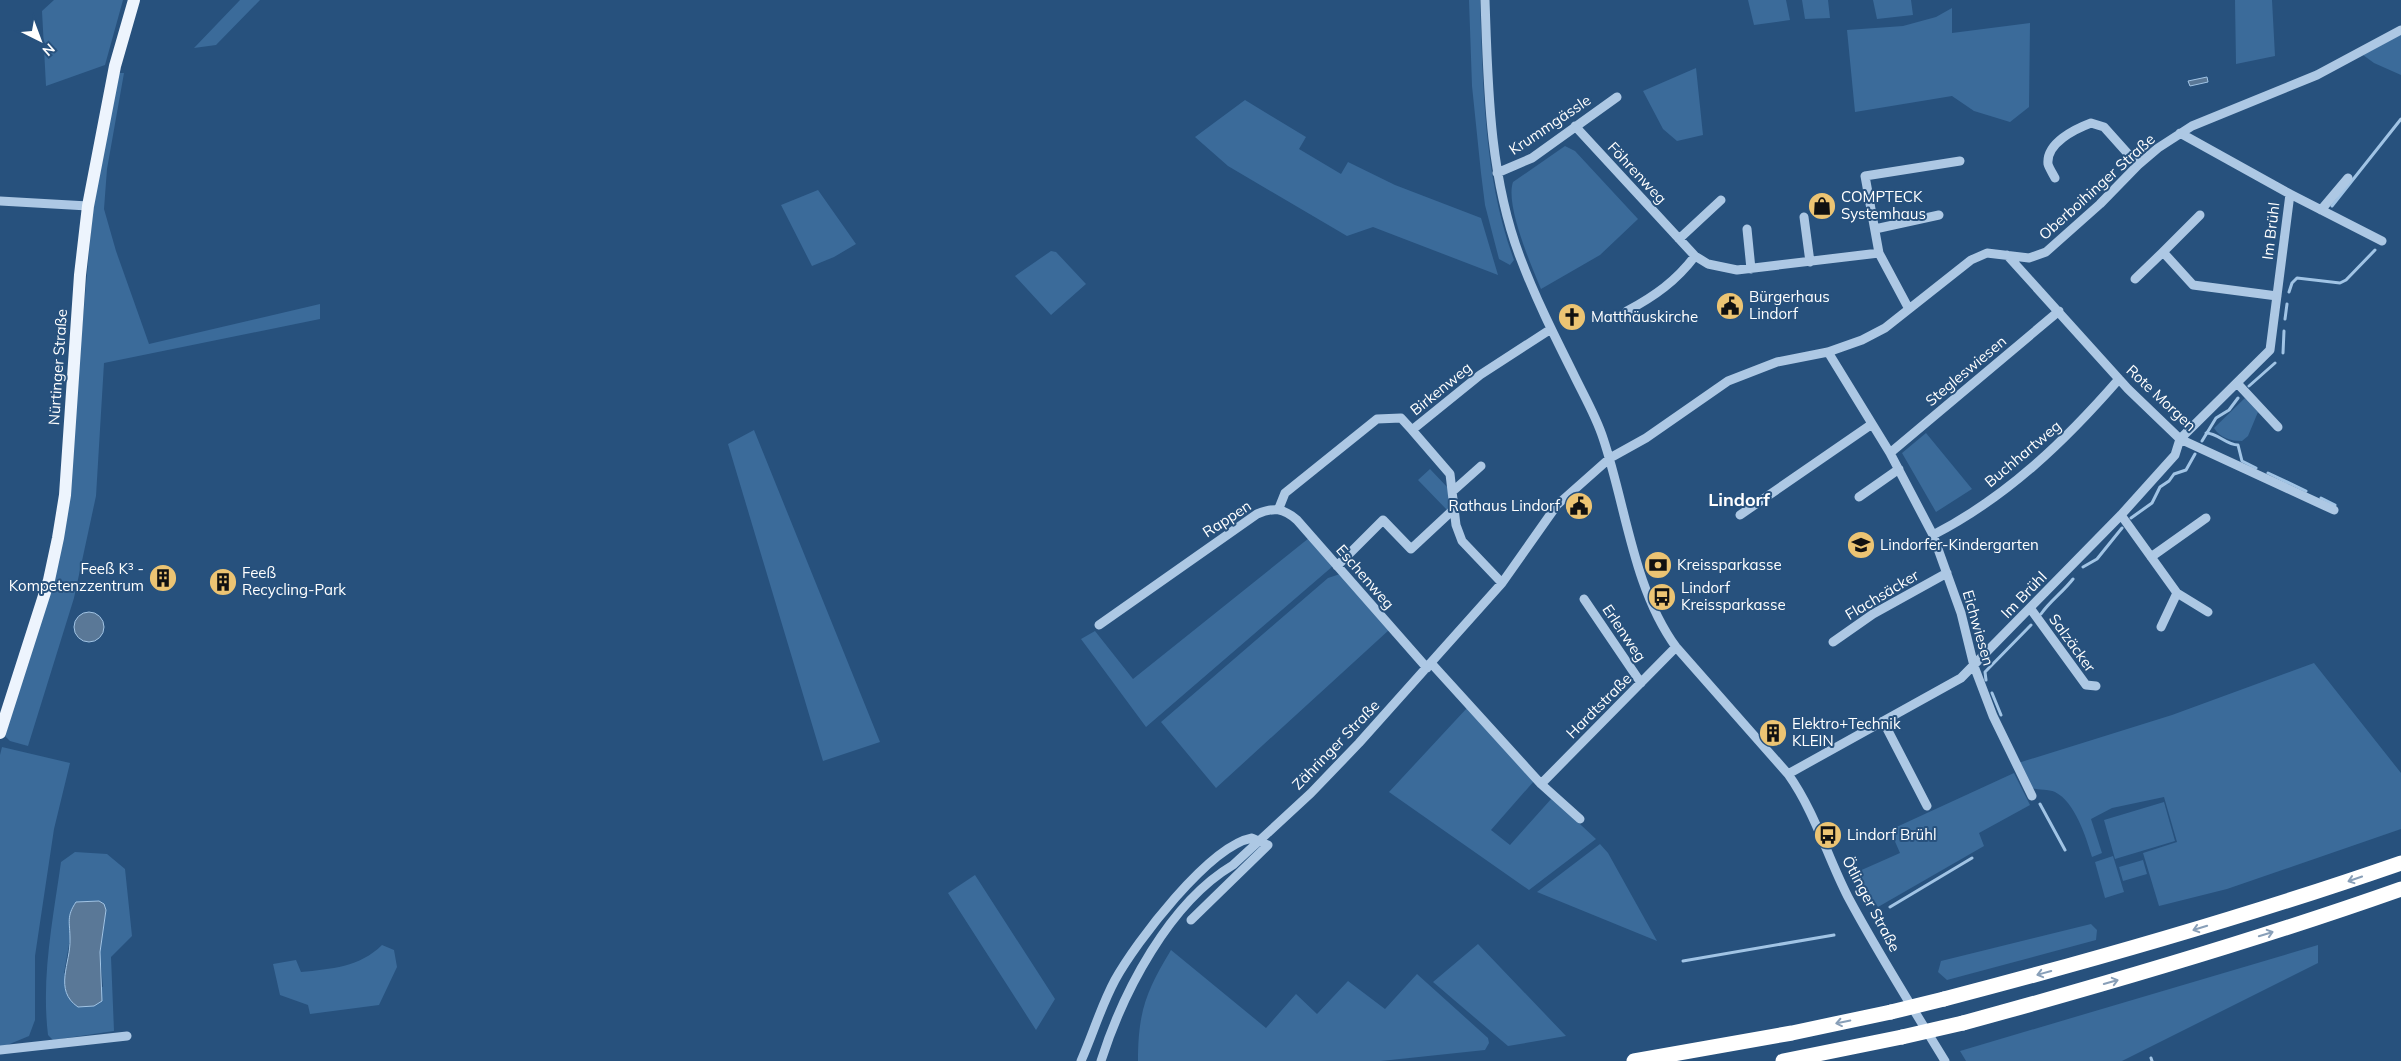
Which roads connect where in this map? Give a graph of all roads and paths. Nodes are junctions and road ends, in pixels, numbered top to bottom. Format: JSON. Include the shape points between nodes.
{"nodes":[{"id":1,"x":134,"y":0,"type":"edge"},
{"id":2,"x":1485,"y":0,"type":"edge"},
{"id":3,"x":2401,"y":30,"type":"edge"},
{"id":4,"x":1617,"y":97,"type":"dead end"},
{"id":5,"x":1575,"y":126,"type":"junction"},
{"id":6,"x":2180,"y":133,"type":"junction"},
{"id":7,"x":1960,"y":160,"type":"dead end"},
{"id":8,"x":2138,"y":165,"type":"junction"},
{"id":9,"x":1497,"y":173,"type":"junction"},
{"id":10,"x":2055,"y":178,"type":"dead end"},
{"id":11,"x":2348,"y":178,"type":"dead end"},
{"id":12,"x":2290,"y":194,"type":"junction"},
{"id":13,"x":1721,"y":200,"type":"dead end"},
{"id":14,"x":0,"y":201,"type":"edge"},
{"id":15,"x":88,"y":206,"type":"junction"},
{"id":16,"x":2321,"y":210,"type":"junction"},
{"id":17,"x":1939,"y":215,"type":"dead end"},
{"id":18,"x":2200,"y":215,"type":"dead end"},
{"id":19,"x":1804,"y":218,"type":"dead end"},
{"id":20,"x":1746,"y":229,"type":"dead end"},
{"id":21,"x":1875,"y":229,"type":"junction"},
{"id":22,"x":1680,"y":239,"type":"junction"},
{"id":23,"x":2382,"y":242,"type":"dead end"},
{"id":24,"x":2163,"y":252,"type":"junction"},
{"id":25,"x":1880,"y":254,"type":"junction"},
{"id":26,"x":2006,"y":255,"type":"junction"},
{"id":27,"x":1695,"y":256,"type":"junction"},
{"id":28,"x":1810,"y":262,"type":"junction"},
{"id":29,"x":1751,"y":269,"type":"junction"},
{"id":30,"x":2135,"y":279,"type":"dead end"},
{"id":31,"x":2277,"y":296,"type":"junction"},
{"id":32,"x":1910,"y":309,"type":"junction"},
{"id":33,"x":1627,"y":311,"type":"dead end"},
{"id":34,"x":2059,"y":311,"type":"junction"},
{"id":35,"x":1551,"y":330,"type":"junction"},
{"id":36,"x":1828,"y":352,"type":"junction"},
{"id":37,"x":2118,"y":379,"type":"junction"},
{"id":38,"x":2236,"y":384,"type":"junction"},
{"id":39,"x":1872,"y":424,"type":"junction"},
{"id":40,"x":2278,"y":427,"type":"dead end"},
{"id":41,"x":1412,"y":430,"type":"junction"},
{"id":42,"x":2180,"y":439,"type":"junction"},
{"id":43,"x":1890,"y":453,"type":"junction"},
{"id":44,"x":1610,"y":458,"type":"junction"},
{"id":45,"x":1481,"y":466,"type":"dead end"},
{"id":46,"x":1899,"y":469,"type":"junction"},
{"id":47,"x":1453,"y":491,"type":"junction"},
{"id":48,"x":1859,"y":497,"type":"dead end"},
{"id":49,"x":1279,"y":508,"type":"junction"},
{"id":50,"x":1454,"y":509,"type":"junction"},
{"id":51,"x":2334,"y":510,"type":"dead end"},
{"id":52,"x":2121,"y":515,"type":"junction"},
{"id":53,"x":1740,"y":516,"type":"dead end"},
{"id":54,"x":2206,"y":518,"type":"dead end"},
{"id":55,"x":1933,"y":535,"type":"junction"},
{"id":56,"x":2151,"y":556,"type":"junction"},
{"id":57,"x":1337,"y":566,"type":"junction"},
{"id":58,"x":1946,"y":573,"type":"junction"},
{"id":59,"x":1502,"y":582,"type":"junction"},
{"id":60,"x":2177,"y":593,"type":"junction"},
{"id":61,"x":1584,"y":599,"type":"dead end"},
{"id":62,"x":2030,"y":608,"type":"junction"},
{"id":63,"x":2208,"y":612,"type":"dead end"},
{"id":64,"x":1099,"y":625,"type":"dead end"},
{"id":65,"x":2162,"y":627,"type":"dead end"},
{"id":66,"x":1834,"y":642,"type":"dead end"},
{"id":67,"x":1676,"y":647,"type":"junction"},
{"id":68,"x":1429,"y":666,"type":"junction"},
{"id":69,"x":1974,"y":666,"type":"junction"},
{"id":70,"x":1641,"y":682,"type":"junction"},
{"id":71,"x":2096,"y":686,"type":"dead end"},
{"id":72,"x":1883,"y":722,"type":"junction"},
{"id":73,"x":0,"y":733,"type":"edge"},
{"id":74,"x":1788,"y":774,"type":"junction"},
{"id":75,"x":1541,"y":784,"type":"junction"},
{"id":76,"x":2032,"y":796,"type":"dead end"},
{"id":77,"x":1927,"y":806,"type":"dead end"},
{"id":78,"x":1580,"y":819,"type":"dead end"},
{"id":79,"x":1260,"y":840,"type":"junction"},
{"id":80,"x":2401,"y":863,"type":"edge"},
{"id":81,"x":2401,"y":889,"type":"edge"},
{"id":82,"x":1191,"y":920,"type":"dead end"},
{"id":83,"x":127,"y":1036,"type":"dead end"},
{"id":84,"x":0,"y":1050,"type":"edge"},
{"id":85,"x":1942,"y":1057,"type":"edge"},
{"id":86,"x":1081,"y":1061,"type":"edge"},
{"id":87,"x":1101,"y":1061,"type":"edge"},
{"id":88,"x":1634,"y":1061,"type":"edge"},
{"id":89,"x":1783,"y":1061,"type":"edge"}],
"edges":[{"from":1,"to":15,"type":"main road","name":"Nürtinger Straße","via":[[115,66]]},
{"from":2,"to":9,"type":"street","name":"Ötlinger Straße"},
{"from":3,"to":6,"type":"street","name":"Oberboihinger Straße","via":[[2317,75]]},
{"from":4,"to":5,"type":"street","name":"Krummgässle"},
{"from":5,"to":9,"type":"street","name":"Krummgässle","via":[[1532,158]]},
{"from":5,"to":22,"type":"street","name":"Föhrenweg"},
{"from":6,"to":8,"type":"street","name":"Oberboihinger Straße"},
{"from":6,"to":12,"type":"street","name":"Im Brühl"},
{"from":7,"to":21,"type":"street","via":[[1865,176]]},
{"from":8,"to":10,"type":"street","via":[[2104,126],[2091,123],[2057,142],[2050,151],[2048,165]]},
{"from":8,"to":26,"type":"street","name":"Oberboihinger Straße","via":[[2046,252],[2029,258]]},
{"from":9,"to":35,"type":"street","name":"Ötlinger Straße","via":[[1510,229]]},
{"from":11,"to":16,"type":"street"},
{"from":12,"to":16,"type":"street"},
{"from":12,"to":31,"type":"street","name":"Im Brühl"},
{"from":13,"to":22,"type":"street"},
{"from":14,"to":15,"type":"street"},
{"from":15,"to":73,"type":"main road","name":"Nürtinger Straße","via":[[80,275],[65,495],[58,538],[49,580]]},
{"from":16,"to":23,"type":"street"},
{"from":17,"to":21,"type":"street"},
{"from":18,"to":24,"type":"street"},
{"from":19,"to":28,"type":"street"},
{"from":20,"to":29,"type":"street"},
{"from":21,"to":25,"type":"street"},
{"from":22,"to":27,"type":"street","name":"Föhrenweg"},
{"from":24,"to":30,"type":"street"},
{"from":24,"to":31,"type":"street","via":[[2193,285]]},
{"from":25,"to":28,"type":"street","name":"Föhrenweg"},
{"from":25,"to":32,"type":"street"},
{"from":26,"to":32,"type":"street","name":"Oberboihinger Straße","via":[[1987,253],[1971,260]]},
{"from":26,"to":34,"type":"street","name":"Rote Morgen"},
{"from":27,"to":29,"type":"street","name":"Föhrenweg","via":[[1723,269]]},
{"from":27,"to":33,"type":"street","via":[[1681,274],[1657,295]]},
{"from":28,"to":29,"type":"street","name":"Föhrenweg"},
{"from":31,"to":38,"type":"street","name":"Im Brühl","via":[[2270,350]]},
{"from":32,"to":36,"type":"street","name":"Oberboihinger Straße","via":[[1885,328]]},
{"from":34,"to":37,"type":"street","name":"Rote Morgen"},
{"from":34,"to":43,"type":"street","name":"Stegleswiesen"},
{"from":35,"to":41,"type":"street","name":"Birkenweg","via":[[1480,375]]},
{"from":35,"to":44,"type":"street","name":"Ötlinger Straße","via":[[1602,432]]},
{"from":36,"to":39,"type":"street","name":"Eichwiesen"},
{"from":36,"to":44,"type":"street","name":"Oberboihinger Straße","via":[[1777,362],[1728,380],[1646,438]]},
{"from":37,"to":42,"type":"street","name":"Rote Morgen"},
{"from":37,"to":55,"type":"street","name":"Buchhartweg","via":[[2075,428],[2038,463],[1989,500]]},
{"from":38,"to":40,"type":"street"},
{"from":38,"to":42,"type":"street","name":"Im Brühl"},
{"from":39,"to":43,"type":"street","name":"Eichwiesen"},
{"from":39,"to":53,"type":"street"},
{"from":41,"to":47,"type":"street","name":"Birkenweg","via":[[1450,474]]},
{"from":41,"to":49,"type":"street","via":[[1402,418],[1377,419],[1285,493]]},
{"from":42,"to":51,"type":"street","name":"Rote Morgen"},
{"from":42,"to":52,"type":"street","name":"Im Brühl","via":[[2175,455]]},
{"from":43,"to":46,"type":"street","name":"Eichwiesen"},
{"from":44,"to":59,"type":"street","name":"Zähringer Straße","via":[[1557,506]]},
{"from":44,"to":67,"type":"street","name":"Ötlinger Straße","via":[[1641,571],[1653,604]]},
{"from":45,"to":47,"type":"street"},
{"from":46,"to":48,"type":"street"},
{"from":46,"to":55,"type":"street","name":"Eichwiesen"},
{"from":47,"to":50,"type":"street","name":"Birkenweg"},
{"from":49,"to":57,"type":"street","name":"Eschenweg","via":[[1297,520]]},
{"from":49,"to":64,"type":"street","name":"Rappen","via":[[1269,509],[1240,525]]},
{"from":50,"to":57,"type":"street","via":[[1411,549],[1383,520]]},
{"from":50,"to":59,"type":"street","name":"Birkenweg","via":[[1462,541]]},
{"from":52,"to":56,"type":"street"},
{"from":52,"to":62,"type":"street","name":"Im Brühl"},
{"from":54,"to":56,"type":"street"},
{"from":55,"to":58,"type":"street","name":"Eichwiesen"},
{"from":56,"to":60,"type":"street"},
{"from":57,"to":68,"type":"street","name":"Eschenweg"},
{"from":58,"to":66,"type":"street","name":"Flachsäcker","via":[[1873,614]]},
{"from":58,"to":69,"type":"street","name":"Eichwiesen","via":[[1961,612]]},
{"from":59,"to":68,"type":"street","name":"Zähringer Straße"},
{"from":60,"to":63,"type":"street"},
{"from":60,"to":65,"type":"street"},
{"from":61,"to":70,"type":"street","name":"Erlenweg"},
{"from":62,"to":69,"type":"street","name":"Im Brühl"},
{"from":62,"to":71,"type":"street","name":"Salzäcker","via":[[2086,686]]},
{"from":67,"to":70,"type":"street","name":"Hardtstraße"},
{"from":67,"to":74,"type":"street","name":"Ötlinger Straße"},
{"from":68,"to":75,"type":"street"},
{"from":68,"to":79,"type":"street","name":"Zähringer Straße","via":[[1334,770]]},
{"from":69,"to":72,"type":"street","name":"Im Brühl","via":[[1962,678]]},
{"from":69,"to":76,"type":"street","name":"Eichwiesen","via":[[1993,716]]},
{"from":70,"to":75,"type":"street","name":"Hardtstraße"},
{"from":72,"to":74,"type":"street","name":"Im Brühl"},
{"from":72,"to":77,"type":"street"},
{"from":74,"to":85,"type":"street","name":"Ötlinger Straße","via":[[1811,811],[1848,896]]},
{"from":75,"to":78,"type":"street"},
{"from":79,"to":82,"type":"street","via":[[1268,845]]},
{"from":79,"to":86,"type":"street","via":[[1252,838],[1232,844],[1166,907],[1115,980]]},
{"from":79,"to":87,"type":"street","name":"Zähringer Straße","via":[[1198,893],[1160,939],[1135,977]]},
{"from":80,"to":88,"type":"highway","one_way":true,"bridge":true,"via":[[2132,949],[1944,999],[1792,1033]]},
{"from":89,"to":81,"type":"highway","one_way":true,"bridge":true,"via":[[1963,1024],[2115,981]]},
{"from":83,"to":84,"type":"street"}]}
